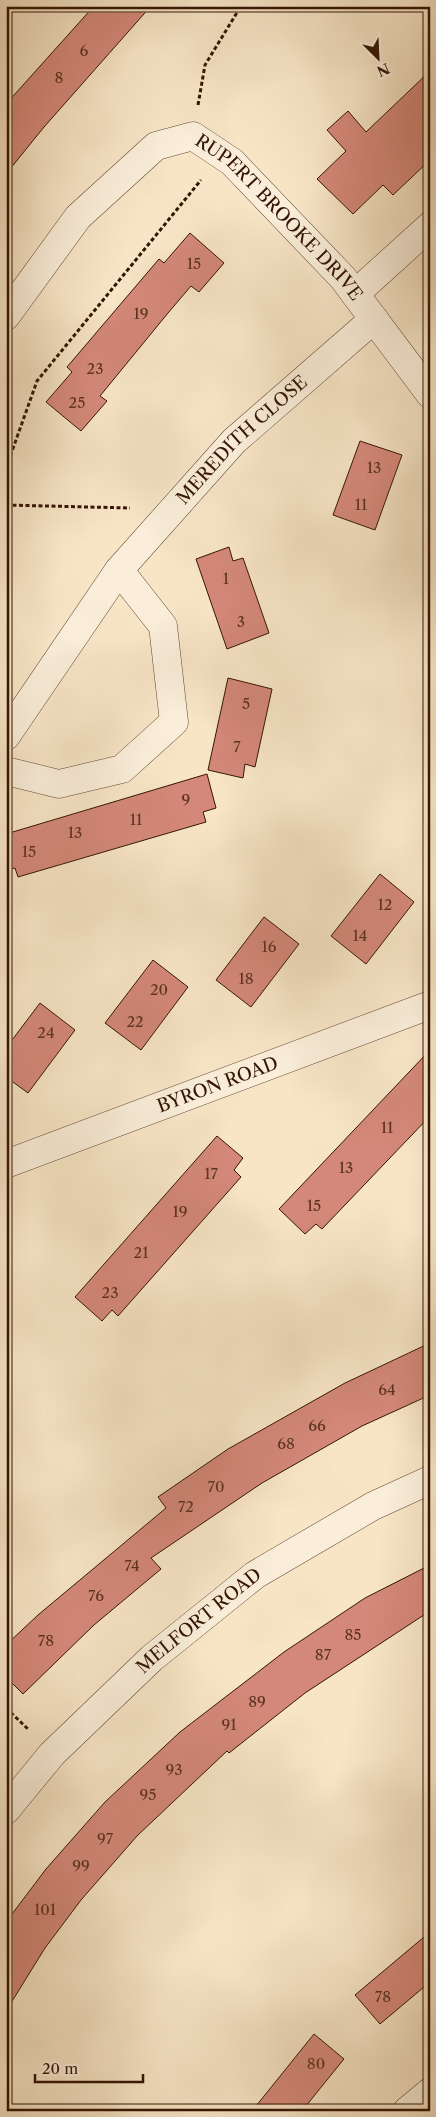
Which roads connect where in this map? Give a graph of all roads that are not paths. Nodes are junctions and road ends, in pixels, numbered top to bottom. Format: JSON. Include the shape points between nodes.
{"nodes":[{"id":1,"x":430,"y":226,"type":"edge"},
{"id":2,"x":355,"y":294,"type":"junction"},
{"id":3,"x":6,"y":316,"type":"edge"},
{"id":4,"x":374,"y":320,"type":"junction"},
{"id":5,"x":430,"y":394,"type":"edge"},
{"id":6,"x":119,"y":570,"type":"junction"},
{"id":7,"x":6,"y":736,"type":"edge"},
{"id":8,"x":6,"y":770,"type":"edge"},
{"id":9,"x":430,"y":1005,"type":"edge"},
{"id":10,"x":6,"y":1164,"type":"edge"},
{"id":11,"x":430,"y":1480,"type":"edge"},
{"id":12,"x":6,"y":1810,"type":"edge"},
{"id":13,"x":430,"y":2092,"type":"edge"},
{"id":14,"x":407,"y":2111,"type":"edge"}],
"edges":[{"from":1,"to":2,"type":"street"},
{"from":2,"to":3,"type":"street","name":"RUPERT BROOKE DRIVE","via":[[245,175],[193,136],[156,146],[78,217]]},
{"from":2,"to":4,"type":"street","name":"RUPERT BROOKE DRIVE"},
{"from":4,"to":5,"type":"street","name":"RUPERT BROOKE DRIVE"},
{"from":4,"to":6,"type":"street","name":"MEREDITH CLOSE","via":[[234,441]]},
{"from":6,"to":7,"type":"street","name":"MEREDITH CLOSE"},
{"from":6,"to":8,"type":"street","via":[[163,626],[174,722],[122,769],[58,784]]},
{"from":9,"to":10,"type":"street","name":"BYRON ROAD"},
{"from":11,"to":12,"type":"street","name":"MELFORT ROAD","via":[[373,1506],[256,1575],[152,1658],[52,1754]]},
{"from":13,"to":14,"type":"street"}]}
